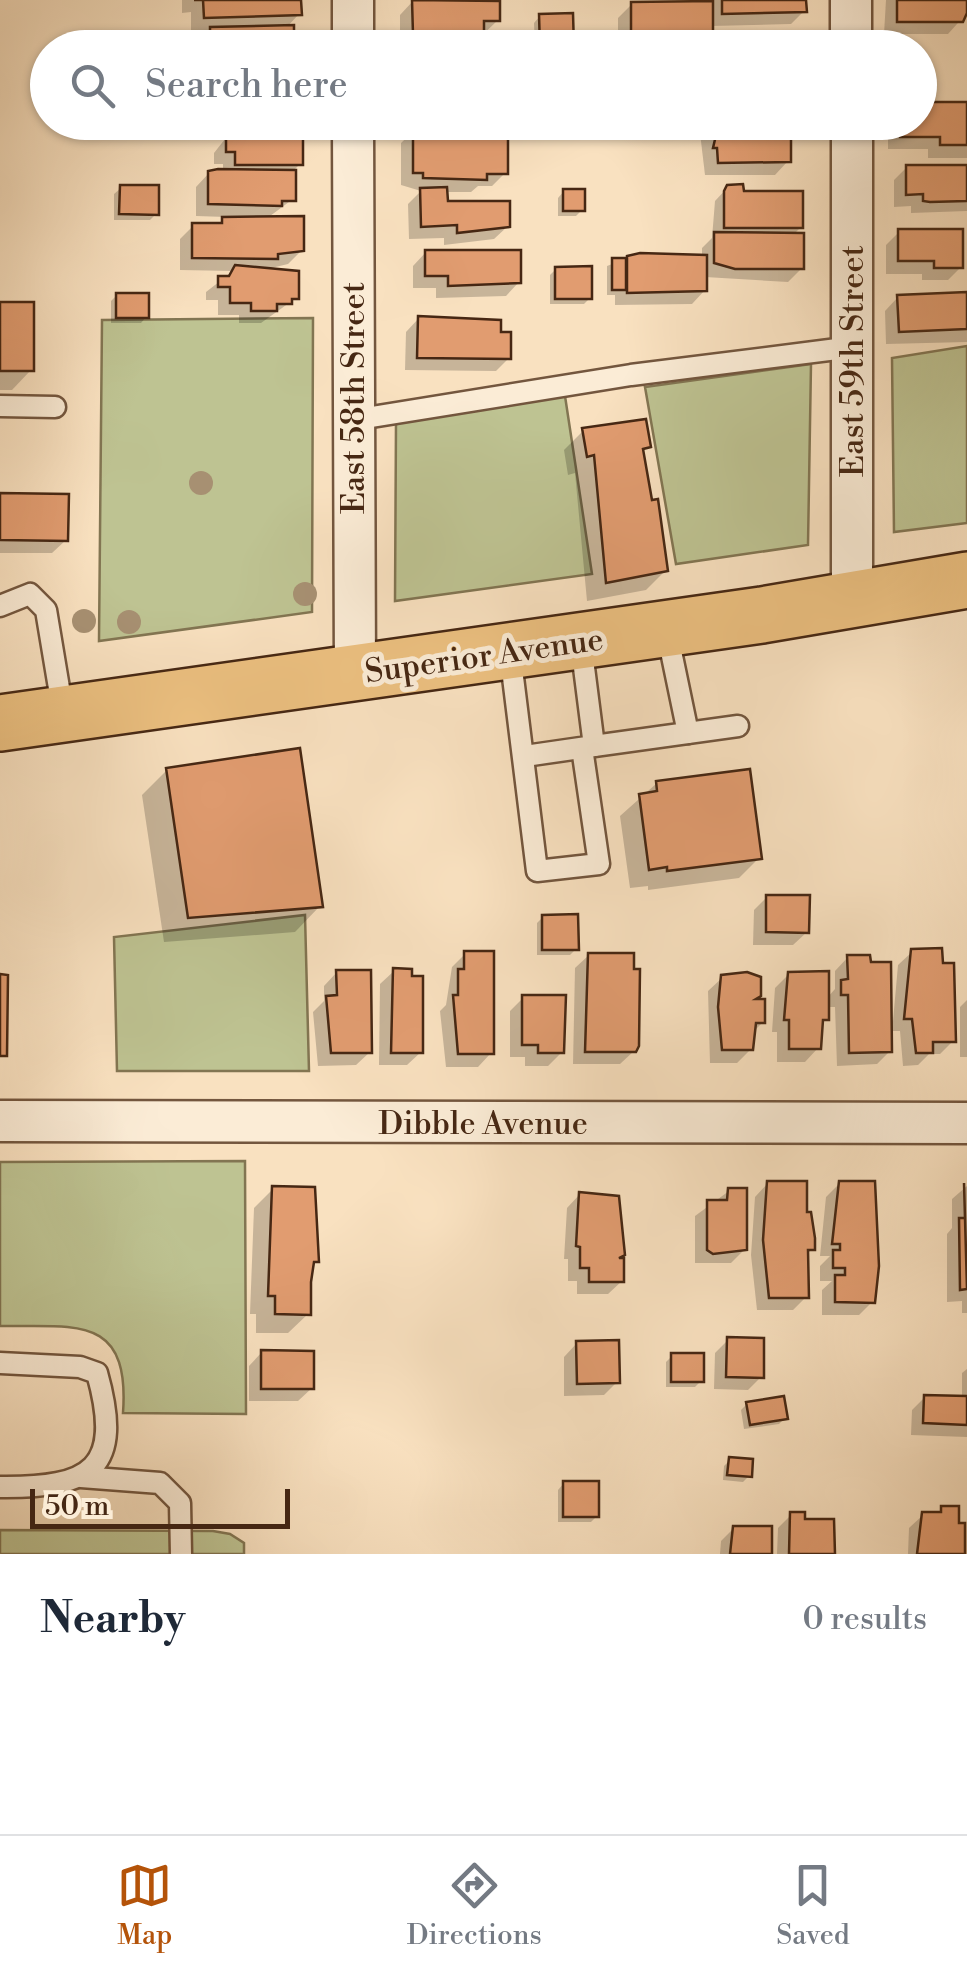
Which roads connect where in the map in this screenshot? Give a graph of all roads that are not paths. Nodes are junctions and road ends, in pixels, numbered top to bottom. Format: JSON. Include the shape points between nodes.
{"nodes":[{"id":1,"x":353,"y":0,"type":"edge"},
{"id":2,"x":850,"y":0,"type":"edge"},
{"id":3,"x":353,"y":30,"type":"edge"},
{"id":4,"x":851,"y":30,"type":"edge"},
{"id":5,"x":353,"y":140,"type":"edge"},
{"id":6,"x":852,"y":140,"type":"edge"},
{"id":7,"x":853,"y":346,"type":"junction"},
{"id":8,"x":0,"y":406,"type":"edge"},
{"id":9,"x":55,"y":407,"type":"dead end"},
{"id":10,"x":353,"y":420,"type":"junction"},
{"id":11,"x":967,"y":580,"type":"edge"},
{"id":12,"x":852,"y":598,"type":"junction"},
{"id":13,"x":0,"y":606,"type":"edge"},
{"id":14,"x":666,"y":629,"type":"junction"},
{"id":15,"x":580,"y":641,"type":"junction"},
{"id":16,"x":510,"y":651,"type":"junction"},
{"id":17,"x":355,"y":673,"type":"junction"},
{"id":18,"x":63,"y":714,"type":"junction"},
{"id":19,"x":0,"y":723,"type":"edge"},
{"id":20,"x":738,"y":726,"type":"dead end"},
{"id":21,"x":688,"y":733,"type":"junction"},
{"id":22,"x":588,"y":747,"type":"junction"},
{"id":23,"x":524,"y":756,"type":"junction"},
{"id":24,"x":0,"y":1121,"type":"edge"},
{"id":25,"x":967,"y":1123,"type":"edge"},
{"id":26,"x":0,"y":1363,"type":"edge"},
{"id":27,"x":81,"y":1478,"type":"junction"},
{"id":28,"x":0,"y":1487,"type":"edge"},
{"id":29,"x":181,"y":1554,"type":"edge"}],
"edges":[{"from":1,"to":3,"type":"street"},
{"from":2,"to":4,"type":"street"},
{"from":5,"to":10,"type":"street","name":"East 58th Street"},
{"from":6,"to":7,"type":"street","name":"East 59th Street"},
{"from":7,"to":10,"type":"lane"},
{"from":7,"to":12,"type":"street","name":"East 59th Street"},
{"from":8,"to":9,"type":"lane"},
{"from":10,"to":17,"type":"street","name":"East 58th Street"},
{"from":11,"to":12,"type":"main road","name":"Superior Avenue"},
{"from":12,"to":14,"type":"main road","name":"Superior Avenue"},
{"from":13,"to":18,"type":"lane","via":[[30,594],[46,610]]},
{"from":14,"to":15,"type":"main road","name":"Superior Avenue"},
{"from":14,"to":21,"type":"lane"},
{"from":15,"to":16,"type":"main road","name":"Superior Avenue"},
{"from":15,"to":22,"type":"lane"},
{"from":16,"to":17,"type":"main road","name":"Superior Avenue"},
{"from":16,"to":23,"type":"lane"},
{"from":17,"to":18,"type":"main road","name":"Superior Avenue"},
{"from":18,"to":19,"type":"main road","name":"Superior Avenue"},
{"from":20,"to":21,"type":"lane"},
{"from":21,"to":22,"type":"lane"},
{"from":22,"to":23,"type":"lane"},
{"from":22,"to":23,"type":"lane","via":[[600,864],[537,872]]},
{"from":24,"to":25,"type":"street","name":"Dibble Avenue"},
{"from":26,"to":27,"type":"lane","via":[[97,1373],[108,1427],[101,1456]]},
{"from":27,"to":28,"type":"lane","via":[[51,1487]]},
{"from":27,"to":29,"type":"lane","via":[[160,1483],[180,1503]]}]}
